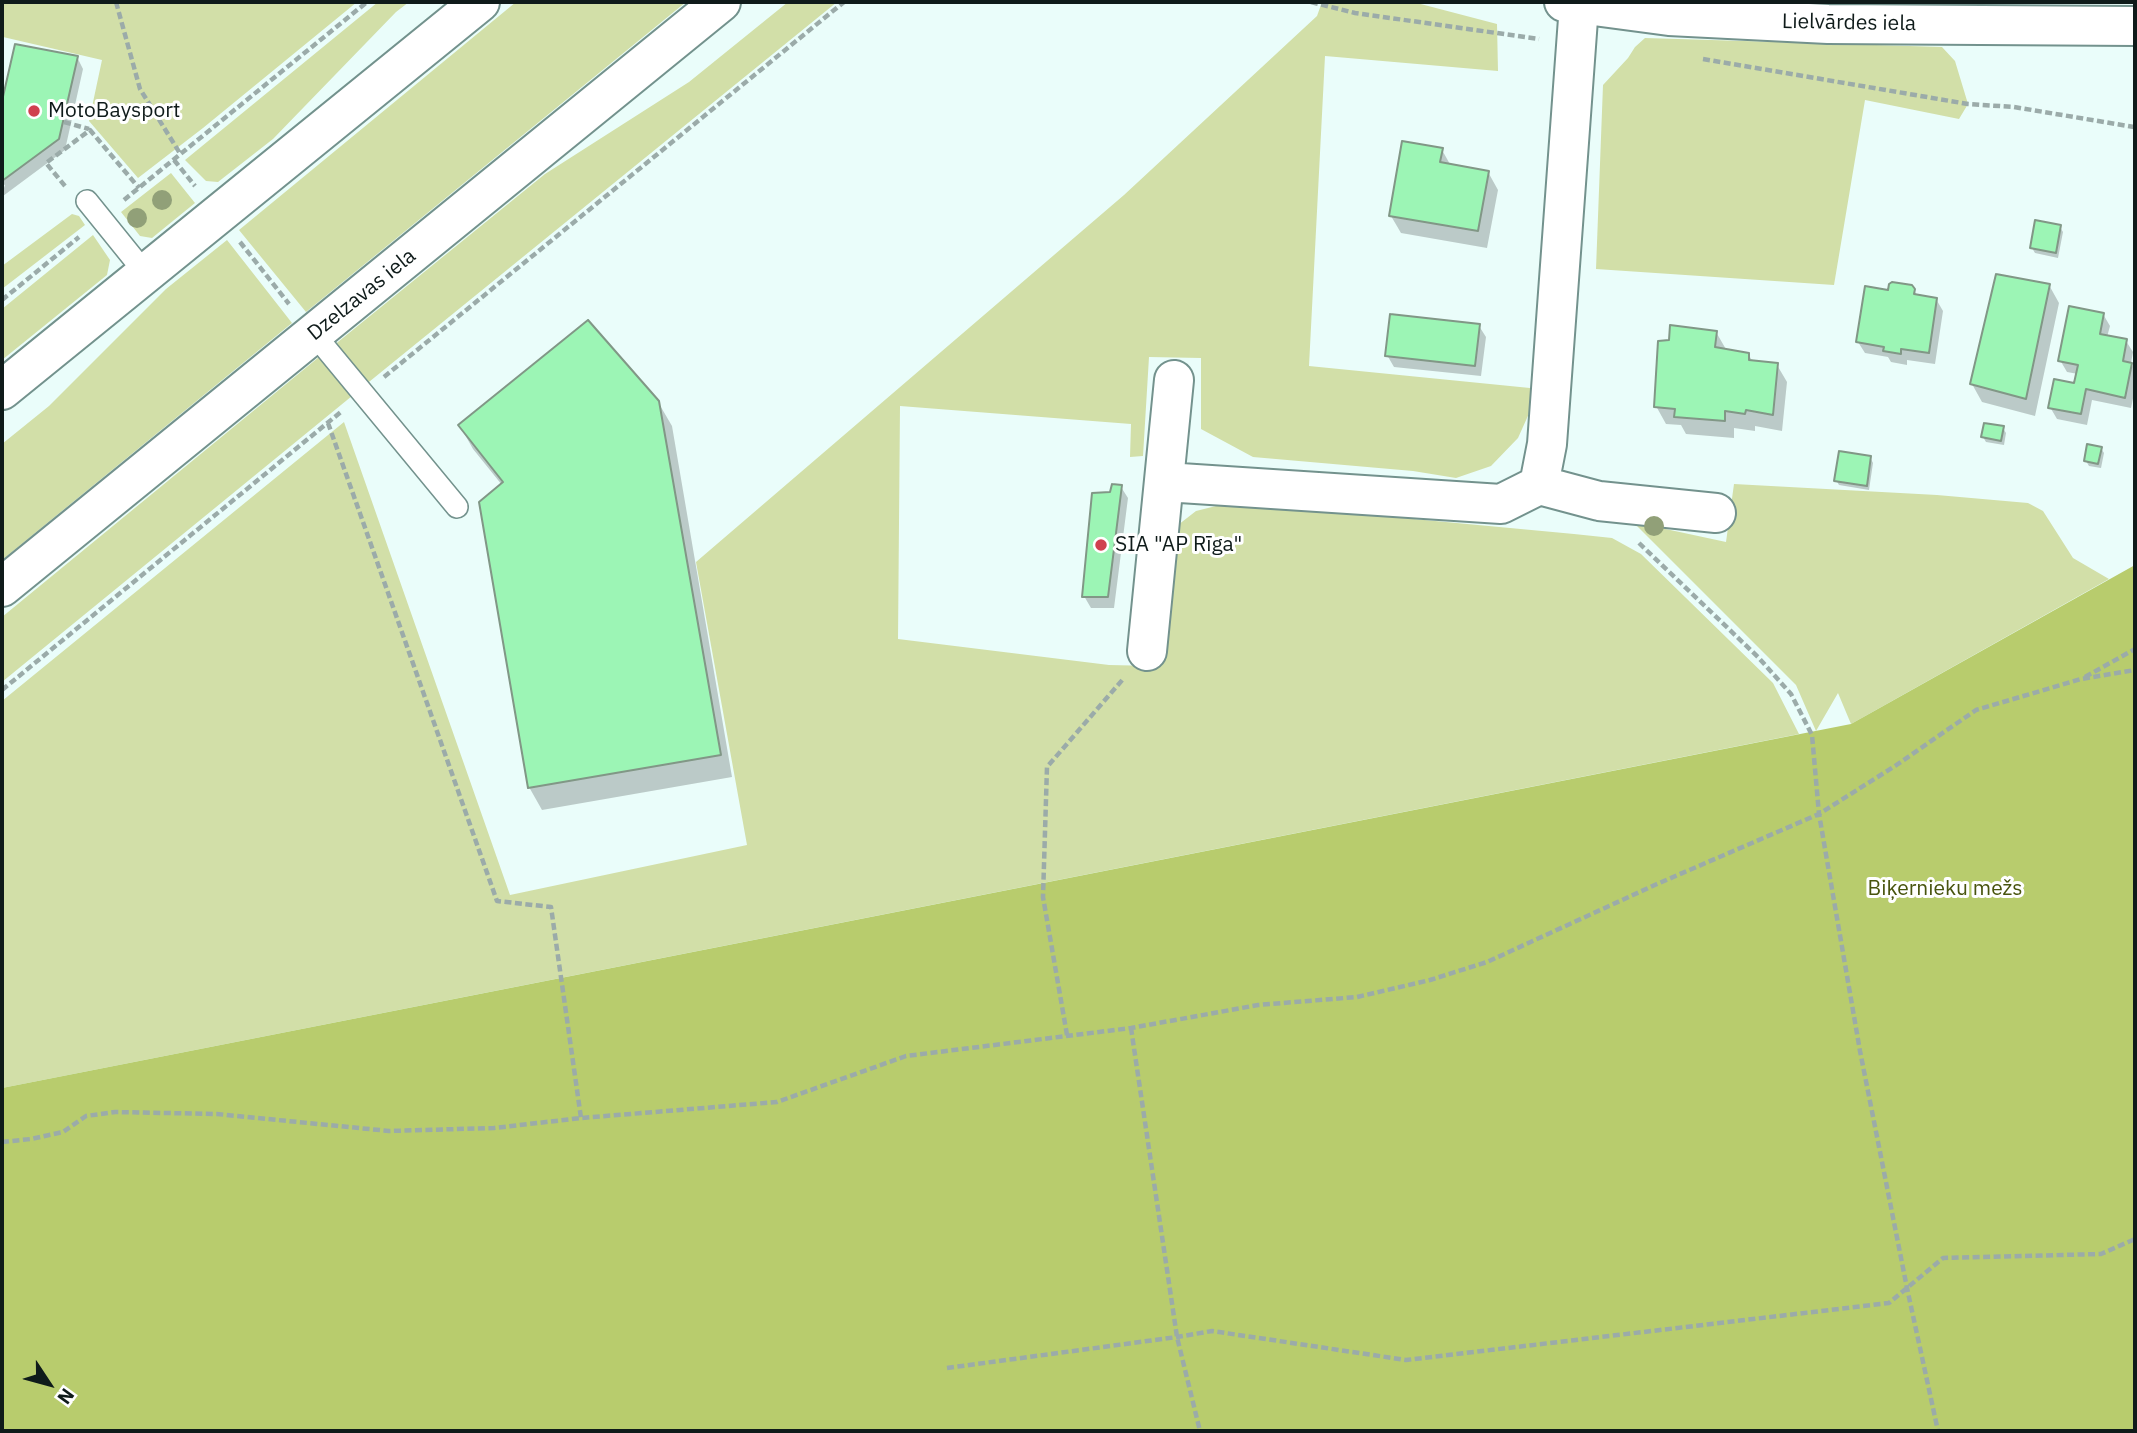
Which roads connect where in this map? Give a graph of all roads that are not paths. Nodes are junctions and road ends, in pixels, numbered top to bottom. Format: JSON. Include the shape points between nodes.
{"nodes":[{"id":1,"x":480,"y":2,"type":"edge"},
{"id":2,"x":721,"y":2,"type":"edge"},
{"id":3,"x":1572,"y":3,"type":"edge"},
{"id":4,"x":2112,"y":18,"type":"edge"},
{"id":5,"x":78,"y":196,"type":"road end"},
{"id":6,"x":146,"y":274,"type":"junction"},
{"id":7,"x":314,"y":334,"type":"junction"},
{"id":8,"x":1174,"y":380,"type":"dead end"},
{"id":9,"x":2,"y":390,"type":"edge"},
{"id":10,"x":1165,"y":482,"type":"junction"},
{"id":11,"x":1539,"y":485,"type":"junction"},
{"id":12,"x":457,"y":507,"type":"dead end"},
{"id":13,"x":1716,"y":513,"type":"dead end"},
{"id":14,"x":2,"y":587,"type":"edge"},
{"id":15,"x":1147,"y":651,"type":"road end"}],
"edges":[{"from":1,"to":6,"type":"street"},
{"from":2,"to":7,"type":"street","name":"Dzelzavas iela"},
{"from":3,"to":4,"type":"street","name":"Lielvārdes iela","via":[[1668,16],[1815,23]]},
{"from":3,"to":11,"type":"street","via":[[1575,44],[1547,444]]},
{"from":5,"to":6,"type":"lane"},
{"from":6,"to":9,"type":"street"},
{"from":7,"to":12,"type":"lane"},
{"from":7,"to":14,"type":"street","name":"Dzelzavas iela"},
{"from":8,"to":10,"type":"street"},
{"from":10,"to":11,"type":"street","via":[[1501,504]]},
{"from":10,"to":15,"type":"street"},
{"from":11,"to":13,"type":"street","via":[[1599,501]]}]}
